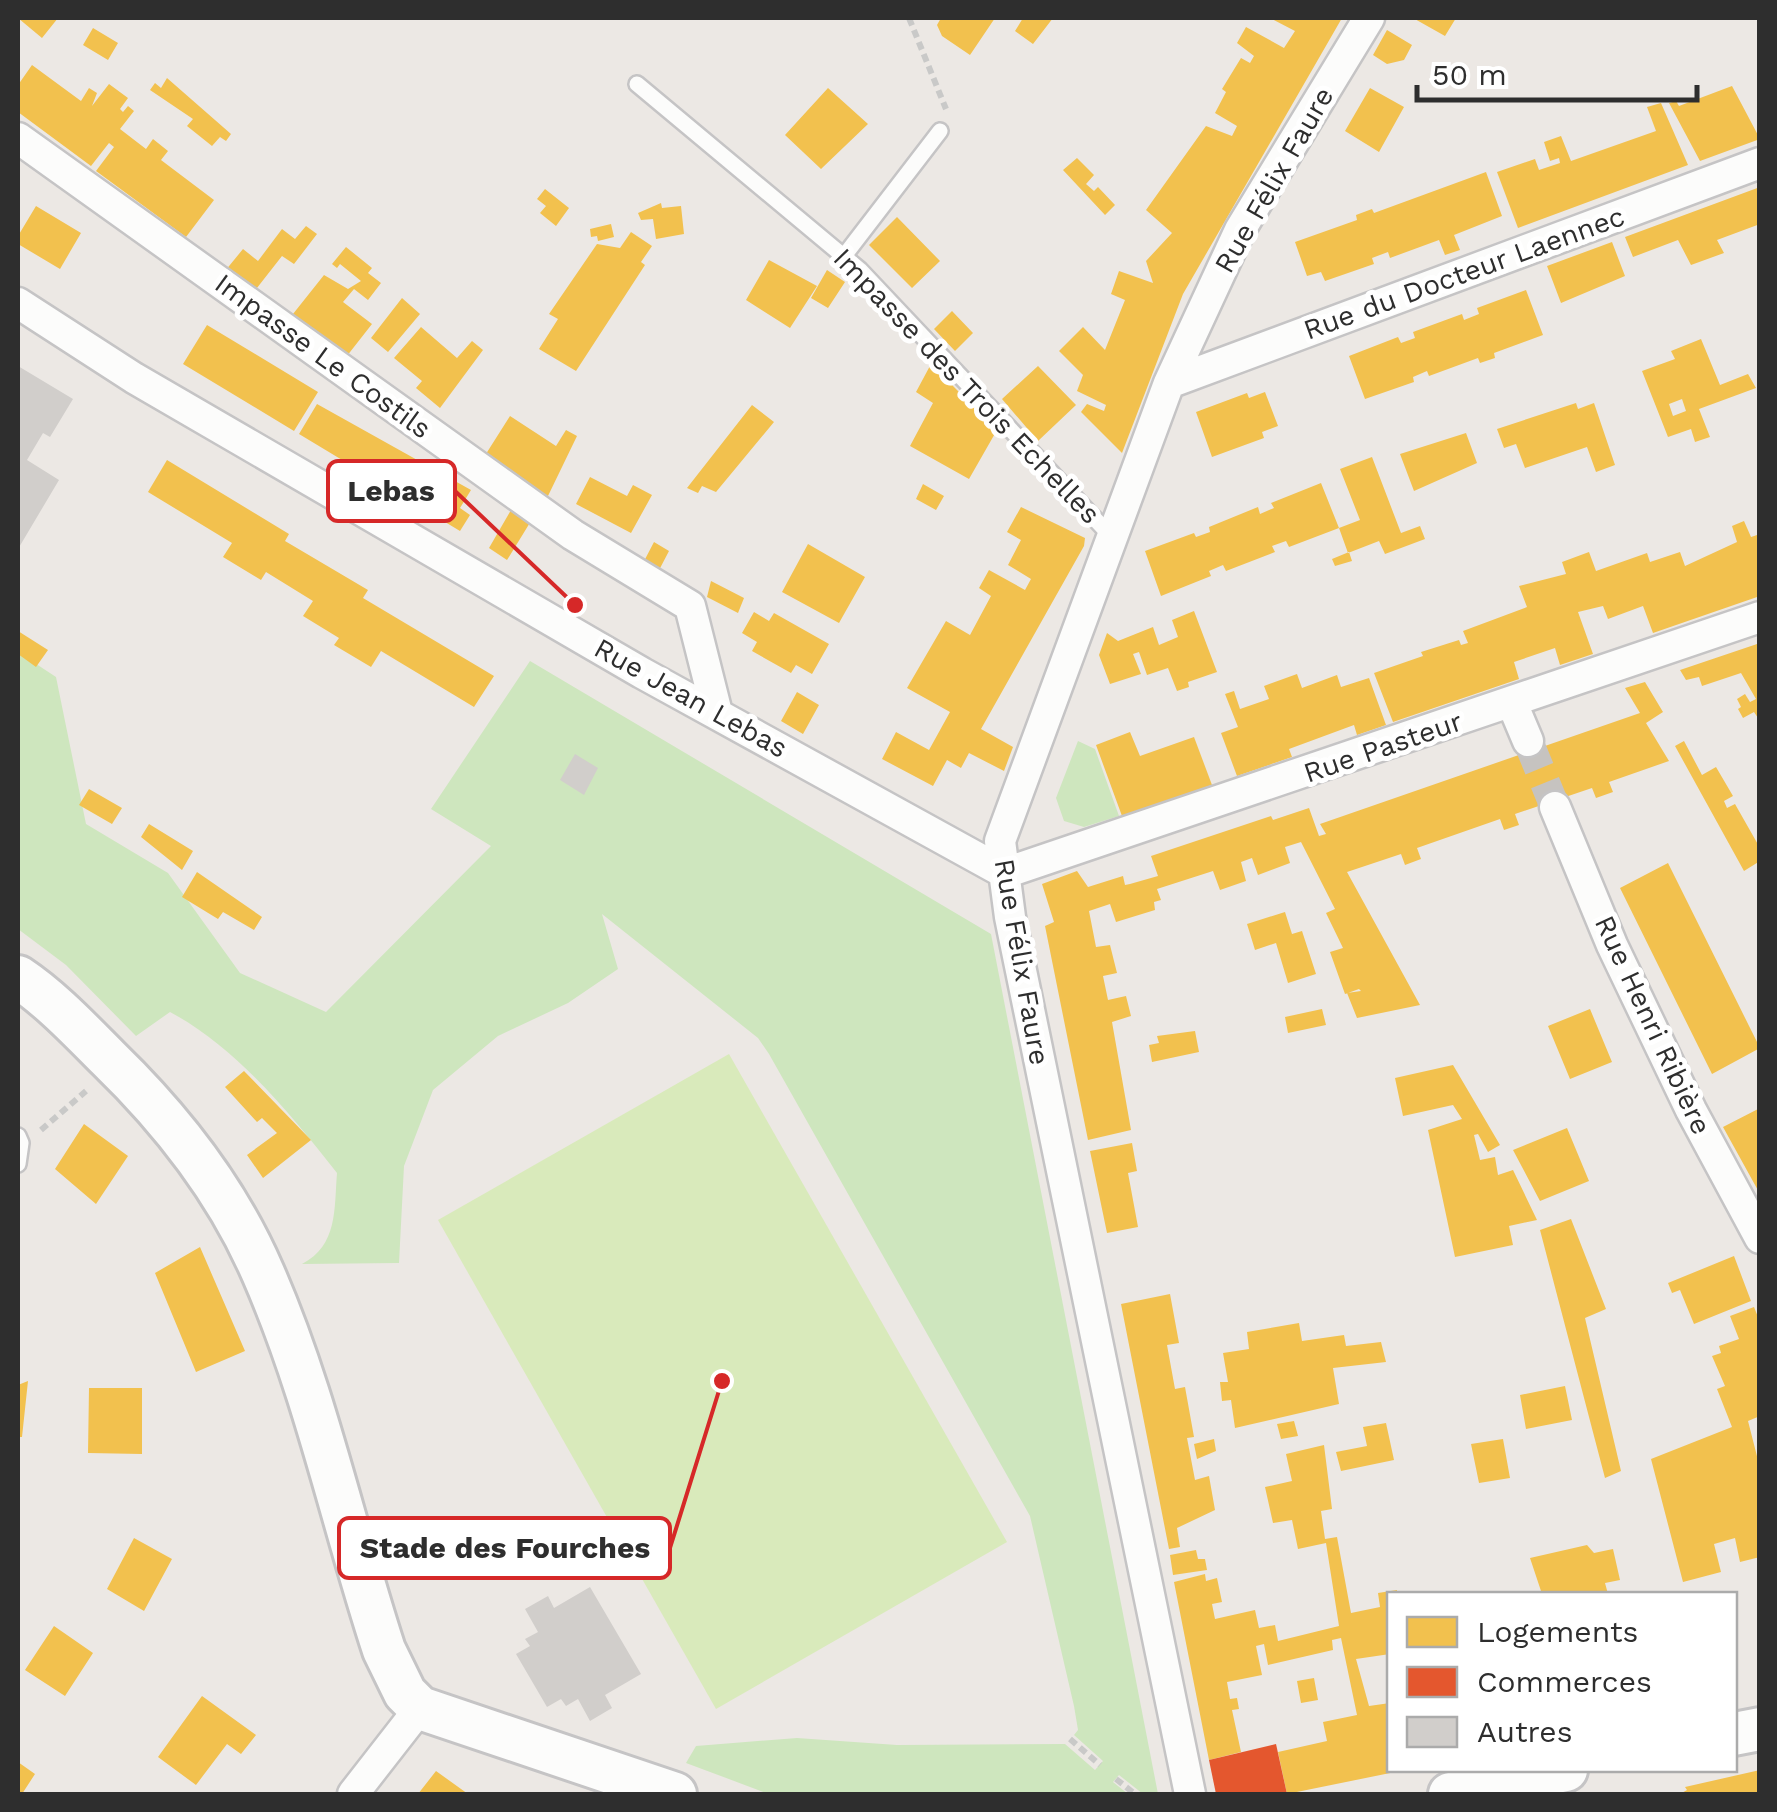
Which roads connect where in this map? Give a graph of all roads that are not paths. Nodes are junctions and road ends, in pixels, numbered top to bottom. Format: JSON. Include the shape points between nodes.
{"nodes":[{"id":1,"x":1369,"y":18,"type":"edge"},
{"id":2,"x":637,"y":84,"type":"dead end"},
{"id":3,"x":940,"y":131,"type":"road end"},
{"id":4,"x":18,"y":138,"type":"edge"},
{"id":5,"x":1760,"y":163,"type":"edge"},
{"id":6,"x":844,"y":256,"type":"junction"},
{"id":7,"x":18,"y":303,"type":"edge"},
{"id":8,"x":1169,"y":383,"type":"junction"},
{"id":9,"x":1111,"y":536,"type":"junction"},
{"id":10,"x":1760,"y":617,"type":"edge"},
{"id":11,"x":1512,"y":703,"type":"junction"},
{"id":12,"x":717,"y":714,"type":"junction"},
{"id":13,"x":1528,"y":741,"type":"tunnel mouth"},
{"id":14,"x":1555,"y":807,"type":"tunnel mouth"},
{"id":15,"x":1005,"y":874,"type":"junction"},
{"id":16,"x":18,"y":977,"type":"edge"},
{"id":17,"x":18,"y":1136,"type":"edge"},
{"id":18,"x":18,"y":1164,"type":"edge"},
{"id":19,"x":1760,"y":1238,"type":"edge"},
{"id":20,"x":420,"y":1708,"type":"junction"},
{"id":21,"x":1556,"y":1772,"type":"edge"},
{"id":22,"x":353,"y":1794,"type":"edge"},
{"id":23,"x":675,"y":1794,"type":"edge"},
{"id":24,"x":1190,"y":1794,"type":"edge"},
{"id":25,"x":1450,"y":1794,"type":"edge"}],
"edges":[{"from":1,"to":8,"type":"street","name":"Rue Félix Faure","via":[[1240,230]]},
{"from":2,"to":6,"type":"lane","name":"Impasse des Trois Echelles"},
{"from":3,"to":6,"type":"lane"},
{"from":4,"to":12,"type":"street","name":"Impasse Le Costils","via":[[574,536],[690,606]]},
{"from":5,"to":8,"type":"street","name":"Rue du Docteur Laennec"},
{"from":6,"to":9,"type":"lane","name":"Impasse des Trois Echelles"},
{"from":7,"to":12,"type":"street","name":"Rue Jean Lebas","via":[[134,378]]},
{"from":8,"to":9,"type":"street","name":"Rue Félix Faure"},
{"from":9,"to":15,"type":"street","name":"Rue Félix Faure","via":[[1000,841]]},
{"from":10,"to":11,"type":"street","name":"Rue Pasteur"},
{"from":11,"to":13,"type":"street"},
{"from":11,"to":15,"type":"street","name":"Rue Pasteur"},
{"from":12,"to":15,"type":"street","name":"Rue Jean Lebas"},
{"from":14,"to":19,"type":"street","name":"Rue Henri Ribière","via":[[1690,1110]]},
{"from":15,"to":24,"type":"street","name":"Rue Félix Faure"},
{"from":16,"to":20,"type":"main road","via":[[164,1117],[232,1215],[299,1367],[392,1672]]},
{"from":17,"to":18,"type":"lane"},
{"from":20,"to":22,"type":"street"},
{"from":20,"to":23,"type":"main road"},
{"from":21,"to":25,"type":"main road"}]}
